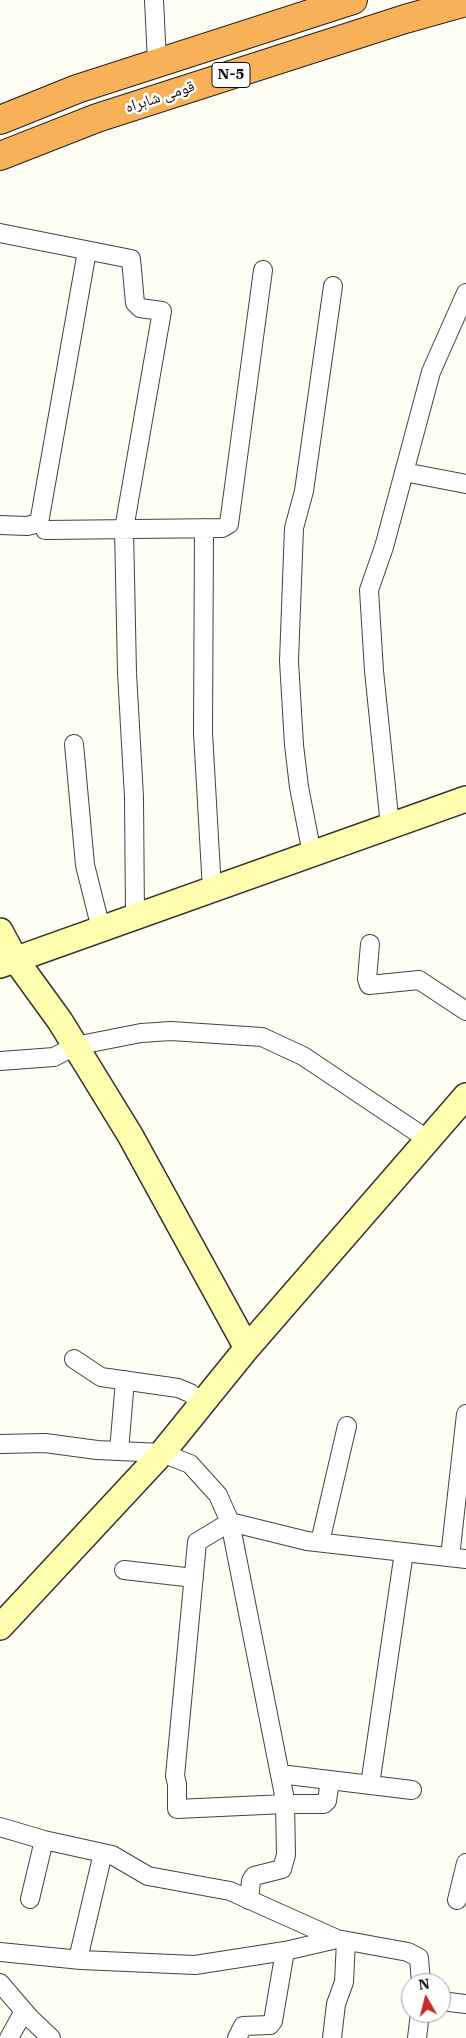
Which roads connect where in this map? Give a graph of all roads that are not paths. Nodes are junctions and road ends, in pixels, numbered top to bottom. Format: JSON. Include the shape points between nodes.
{"nodes":[{"id":1,"x":154,"y":0,"type":"edge"},
{"id":2,"x":353,"y":0,"type":"edge"},
{"id":3,"x":466,"y":2,"type":"edge"},
{"id":4,"x":157,"y":62,"type":"junction"},
{"id":5,"x":0,"y":120,"type":"edge"},
{"id":6,"x":0,"y":156,"type":"edge"},
{"id":7,"x":0,"y":233,"type":"edge"},
{"id":8,"x":87,"y":251,"type":"junction"},
{"id":9,"x":263,"y":270,"type":"dead end"},
{"id":10,"x":333,"y":286,"type":"dead end"},
{"id":11,"x":466,"y":293,"type":"edge"},
{"id":12,"x":404,"y":472,"type":"junction"},
{"id":13,"x":466,"y":484,"type":"edge"},
{"id":14,"x":0,"y":525,"type":"edge"},
{"id":15,"x":204,"y":528,"type":"junction"},
{"id":16,"x":124,"y":529,"type":"junction"},
{"id":17,"x":45,"y":530,"type":"dead end"},
{"id":18,"x":74,"y":744,"type":"dead end"},
{"id":19,"x":466,"y":799,"type":"edge"},
{"id":20,"x":390,"y":826,"type":"junction"},
{"id":21,"x":312,"y":854,"type":"junction"},
{"id":22,"x":212,"y":890,"type":"junction"},
{"id":23,"x":135,"y":918,"type":"junction"},
{"id":24,"x":101,"y":929,"type":"junction"},
{"id":25,"x":0,"y":932,"type":"edge"},
{"id":26,"x":370,"y":944,"type":"dead end"},
{"id":27,"x":8,"y":962,"type":"edge"},
{"id":28,"x":466,"y":1011,"type":"edge"},
{"id":29,"x":75,"y":1046,"type":"junction"},
{"id":30,"x":0,"y":1061,"type":"edge"},
{"id":31,"x":466,"y":1096,"type":"edge"},
{"id":32,"x":427,"y":1139,"type":"junction"},
{"id":33,"x":247,"y":1348,"type":"junction"},
{"id":34,"x":74,"y":1359,"type":"dead end"},
{"id":35,"x":125,"y":1380,"type":"junction"},
{"id":36,"x":202,"y":1404,"type":"junction"},
{"id":37,"x":466,"y":1414,"type":"edge"},
{"id":38,"x":348,"y":1426,"type":"dead end"},
{"id":39,"x":0,"y":1444,"type":"edge"},
{"id":40,"x":119,"y":1451,"type":"junction"},
{"id":41,"x":162,"y":1453,"type":"junction"},
{"id":42,"x":230,"y":1522,"type":"junction"},
{"id":43,"x":320,"y":1542,"type":"junction"},
{"id":44,"x":404,"y":1552,"type":"junction"},
{"id":45,"x":458,"y":1558,"type":"edge"},
{"id":46,"x":124,"y":1570,"type":"dead end"},
{"id":47,"x":194,"y":1578,"type":"junction"},
{"id":48,"x":0,"y":1627,"type":"edge"},
{"id":49,"x":280,"y":1774,"type":"junction"},
{"id":50,"x":330,"y":1780,"type":"junction"},
{"id":51,"x":370,"y":1785,"type":"junction"},
{"id":52,"x":412,"y":1790,"type":"dead end"},
{"id":53,"x":285,"y":1804,"type":"junction"},
{"id":54,"x":0,"y":1826,"type":"edge"},
{"id":55,"x":44,"y":1840,"type":"junction"},
{"id":56,"x":104,"y":1853,"type":"junction"},
{"id":57,"x":466,"y":1863,"type":"edge"},
{"id":58,"x":30,"y":1899,"type":"dead end"},
{"id":59,"x":249,"y":1900,"type":"junction"},
{"id":60,"x":457,"y":1900,"type":"dead end"},
{"id":61,"x":342,"y":1940,"type":"junction"},
{"id":62,"x":285,"y":1951,"type":"junction"},
{"id":63,"x":0,"y":1952,"type":"edge"},
{"id":64,"x":78,"y":1959,"type":"junction"},
{"id":65,"x":420,"y":1973,"type":"edge"},
{"id":66,"x":0,"y":1983,"type":"edge"},
{"id":67,"x":451,"y":2002,"type":"edge"},
{"id":68,"x":466,"y":2004,"type":"edge"},
{"id":69,"x":24,"y":2011,"type":"junction"},
{"id":70,"x":419,"y":2023,"type":"edge"},
{"id":71,"x":10,"y":2038,"type":"edge"},
{"id":72,"x":52,"y":2038,"type":"edge"},
{"id":73,"x":236,"y":2038,"type":"edge"},
{"id":74,"x":332,"y":2038,"type":"edge"},
{"id":75,"x":417,"y":2038,"type":"edge"}],
"edges":[{"from":1,"to":4,"type":"street"},
{"from":2,"to":4,"type":"highway","name":"قومی شاہراہ","number":"N-5"},
{"from":3,"to":6,"type":"highway","name":"قومی شاہراہ","number":"N-5","via":[[97,118]]},
{"from":4,"to":5,"type":"highway","name":"قومی شاہراہ","number":"N-5"},
{"from":7,"to":8,"type":"street"},
{"from":8,"to":14,"type":"street","via":[[39,523]]},
{"from":8,"to":16,"type":"street","via":[[131,259],[135,303],[140,308],[162,311]]},
{"from":9,"to":15,"type":"street","via":[[230,520],[225,527]]},
{"from":10,"to":21,"type":"street","via":[[304,491],[293,537],[289,661],[294,746]]},
{"from":11,"to":12,"type":"street","via":[[432,372]]},
{"from":12,"to":13,"type":"street"},
{"from":12,"to":20,"type":"street","via":[[369,590]]},
{"from":15,"to":16,"type":"street"},
{"from":15,"to":22,"type":"street","via":[[203,733]]},
{"from":16,"to":17,"type":"street"},
{"from":16,"to":23,"type":"street"},
{"from":18,"to":24,"type":"street","via":[[85,865]]},
{"from":19,"to":20,"type":"street"},
{"from":20,"to":21,"type":"street"},
{"from":21,"to":22,"type":"street"},
{"from":22,"to":23,"type":"street"},
{"from":23,"to":24,"type":"street"},
{"from":24,"to":27,"type":"street"},
{"from":25,"to":27,"type":"street"},
{"from":26,"to":28,"type":"street","via":[[367,979],[370,985],[419,980]]},
{"from":27,"to":29,"type":"street"},
{"from":29,"to":30,"type":"street","via":[[54,1056]]},
{"from":29,"to":32,"type":"street","via":[[141,1033],[171,1031],[262,1037],[303,1056]]},
{"from":29,"to":33,"type":"street","via":[[130,1136]]},
{"from":31,"to":32,"type":"street"},
{"from":32,"to":33,"type":"street"},
{"from":33,"to":36,"type":"street"},
{"from":34,"to":35,"type":"street","via":[[101,1377]]},
{"from":35,"to":36,"type":"street","via":[[178,1388]]},
{"from":35,"to":40,"type":"street"},
{"from":36,"to":41,"type":"street"},
{"from":37,"to":45,"type":"street"},
{"from":38,"to":43,"type":"street"},
{"from":39,"to":40,"type":"street","via":[[45,1443]]},
{"from":40,"to":41,"type":"street"},
{"from":41,"to":42,"type":"street","via":[[190,1464],[218,1495]]},
{"from":41,"to":48,"type":"street"},
{"from":42,"to":43,"type":"street"},
{"from":42,"to":47,"type":"street","via":[[197,1542]]},
{"from":42,"to":49,"type":"street"},
{"from":43,"to":44,"type":"street"},
{"from":44,"to":45,"type":"street"},
{"from":44,"to":51,"type":"street"},
{"from":46,"to":47,"type":"street"},
{"from":47,"to":53,"type":"street","via":[[175,1776],[177,1809]]},
{"from":49,"to":50,"type":"street"},
{"from":49,"to":53,"type":"street"},
{"from":50,"to":51,"type":"street"},
{"from":50,"to":53,"type":"street","via":[[328,1801],[324,1804]]},
{"from":51,"to":52,"type":"street"},
{"from":53,"to":59,"type":"street","via":[[286,1855],[282,1869],[254,1876]]},
{"from":54,"to":55,"type":"street"},
{"from":55,"to":56,"type":"street"},
{"from":55,"to":58,"type":"street"},
{"from":56,"to":59,"type":"street","via":[[148,1876],[230,1891]]},
{"from":56,"to":64,"type":"street"},
{"from":57,"to":60,"type":"street"},
{"from":59,"to":61,"type":"street"},
{"from":61,"to":62,"type":"street"},
{"from":61,"to":65,"type":"street","via":[[408,1952],[419,1958]]},
{"from":61,"to":74,"type":"street","via":[[344,1982],[336,2004]]},
{"from":62,"to":64,"type":"street","via":[[195,1965]]},
{"from":62,"to":73,"type":"street","via":[[273,2021],[270,2025],[243,2026]]},
{"from":63,"to":64,"type":"street"},
{"from":66,"to":69,"type":"street"},
{"from":67,"to":68,"type":"street"},
{"from":69,"to":71,"type":"street"},
{"from":69,"to":72,"type":"street"},
{"from":70,"to":75,"type":"street"}]}
